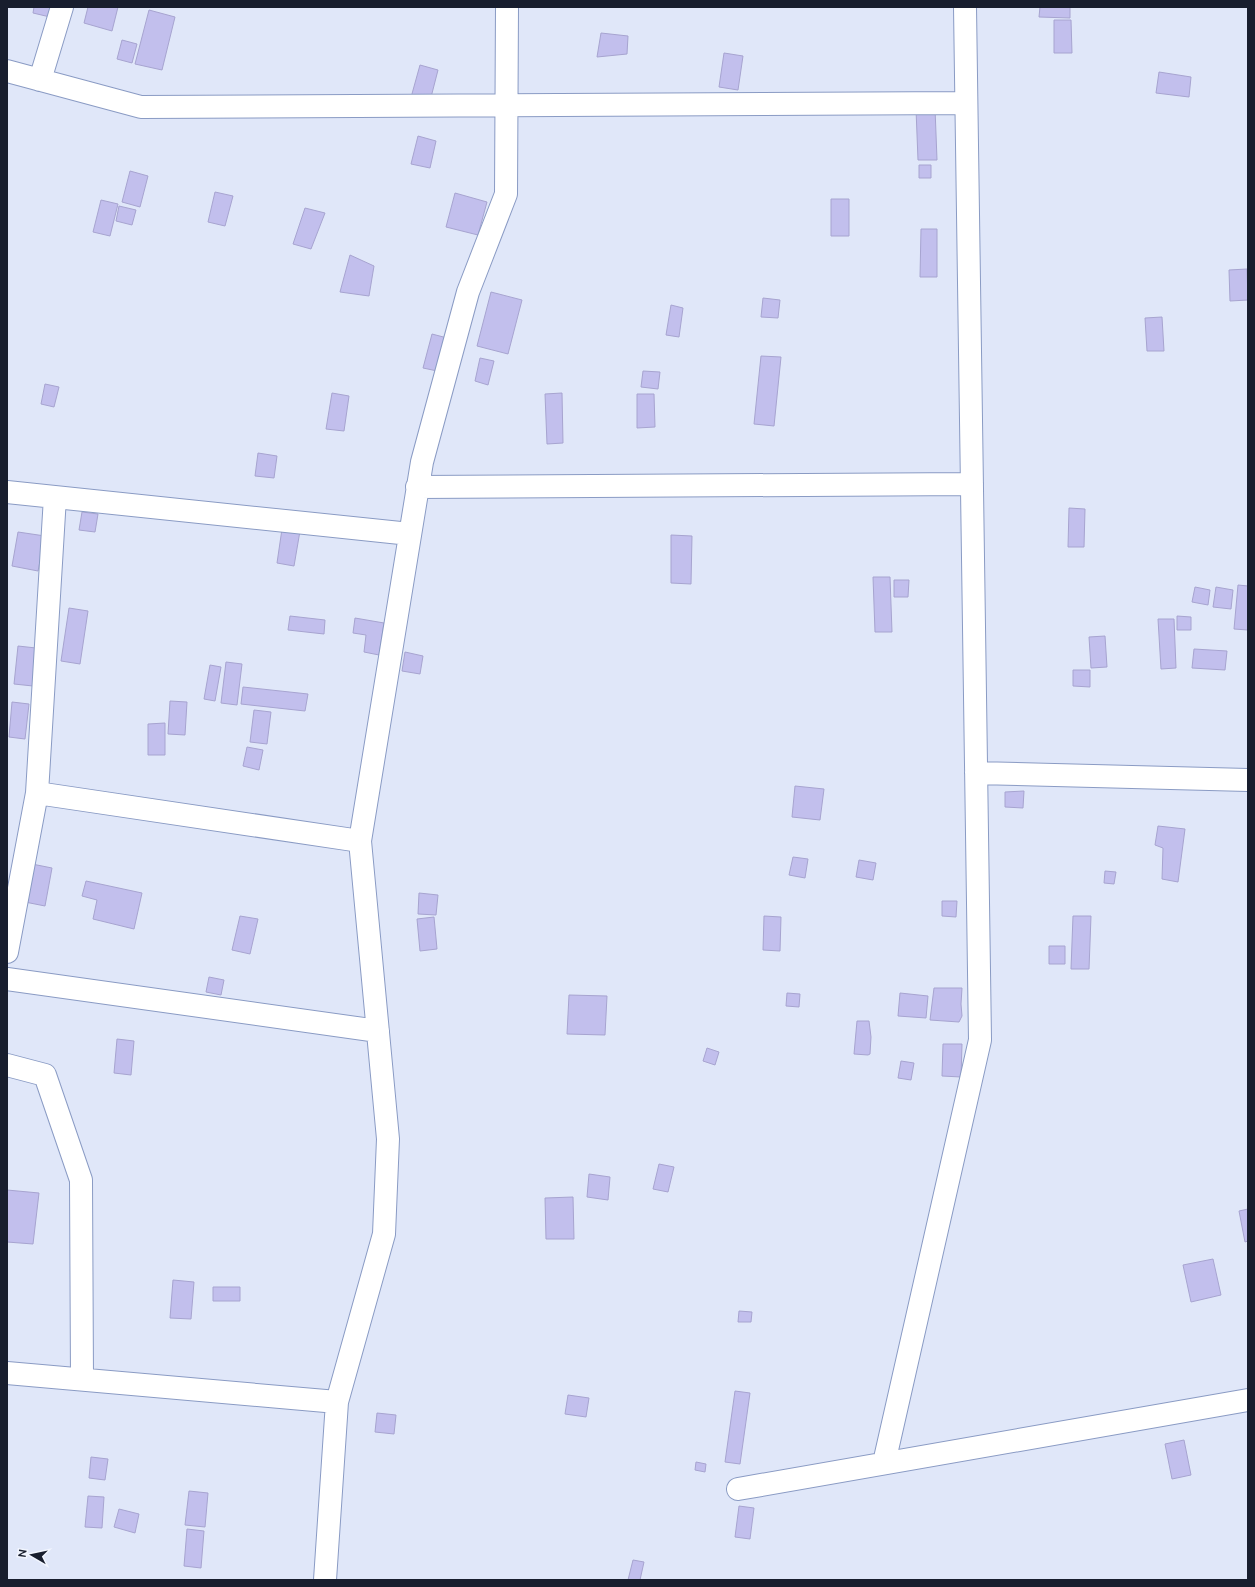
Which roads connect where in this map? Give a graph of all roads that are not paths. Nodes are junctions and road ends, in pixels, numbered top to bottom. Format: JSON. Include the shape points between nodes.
{"nodes":[{"id":1,"x":62,"y":7,"type":"edge"},
{"id":2,"x":507,"y":7,"type":"edge"},
{"id":3,"x":965,"y":7,"type":"edge"},
{"id":4,"x":9,"y":75,"type":"edge"},
{"id":5,"x":40,"y":80,"type":"junction"},
{"id":6,"x":966,"y":104,"type":"junction"},
{"id":7,"x":506,"y":105,"type":"junction"},
{"id":8,"x":972,"y":484,"type":"junction"},
{"id":9,"x":417,"y":487,"type":"junction"},
{"id":10,"x":7,"y":492,"type":"edge"},
{"id":11,"x":55,"y":497,"type":"junction"},
{"id":12,"x":410,"y":534,"type":"junction"},
{"id":13,"x":976,"y":773,"type":"junction"},
{"id":14,"x":1248,"y":780,"type":"edge"},
{"id":15,"x":37,"y":792,"type":"junction"},
{"id":16,"x":360,"y":841,"type":"junction"},
{"id":17,"x":7,"y":952,"type":"edge"},
{"id":18,"x":7,"y":978,"type":"edge"},
{"id":19,"x":378,"y":1031,"type":"junction"},
{"id":20,"x":7,"y":1065,"type":"edge"},
{"id":21,"x":7,"y":1373,"type":"edge"},
{"id":22,"x":82,"y":1380,"type":"junction"},
{"id":23,"x":1248,"y":1400,"type":"edge"},
{"id":24,"x":337,"y":1402,"type":"junction"},
{"id":25,"x":884,"y":1463,"type":"junction"},
{"id":26,"x":738,"y":1489,"type":"dead end"},
{"id":27,"x":325,"y":1580,"type":"edge"}],
"edges":[{"from":1,"to":5,"type":"street"},
{"from":2,"to":7,"type":"street"},
{"from":3,"to":6,"type":"street"},
{"from":4,"to":5,"type":"street"},
{"from":5,"to":7,"type":"street","via":[[141,107]]},
{"from":6,"to":7,"type":"street"},
{"from":6,"to":8,"type":"street"},
{"from":7,"to":9,"type":"street","via":[[506,194],[468,292]]},
{"from":8,"to":9,"type":"street"},
{"from":8,"to":13,"type":"street"},
{"from":9,"to":12,"type":"street"},
{"from":10,"to":11,"type":"street"},
{"from":11,"to":12,"type":"street"},
{"from":11,"to":15,"type":"street"},
{"from":12,"to":16,"type":"street"},
{"from":13,"to":14,"type":"street"},
{"from":13,"to":25,"type":"street","via":[[980,1040]]},
{"from":15,"to":16,"type":"street"},
{"from":15,"to":17,"type":"street"},
{"from":16,"to":19,"type":"street"},
{"from":18,"to":19,"type":"street"},
{"from":19,"to":24,"type":"street","via":[[388,1139],[384,1234]]},
{"from":20,"to":22,"type":"street","via":[[45,1076],[81,1180]]},
{"from":21,"to":22,"type":"street"},
{"from":22,"to":24,"type":"street"},
{"from":23,"to":25,"type":"street"},
{"from":24,"to":27,"type":"street"},
{"from":25,"to":26,"type":"street"}]}
